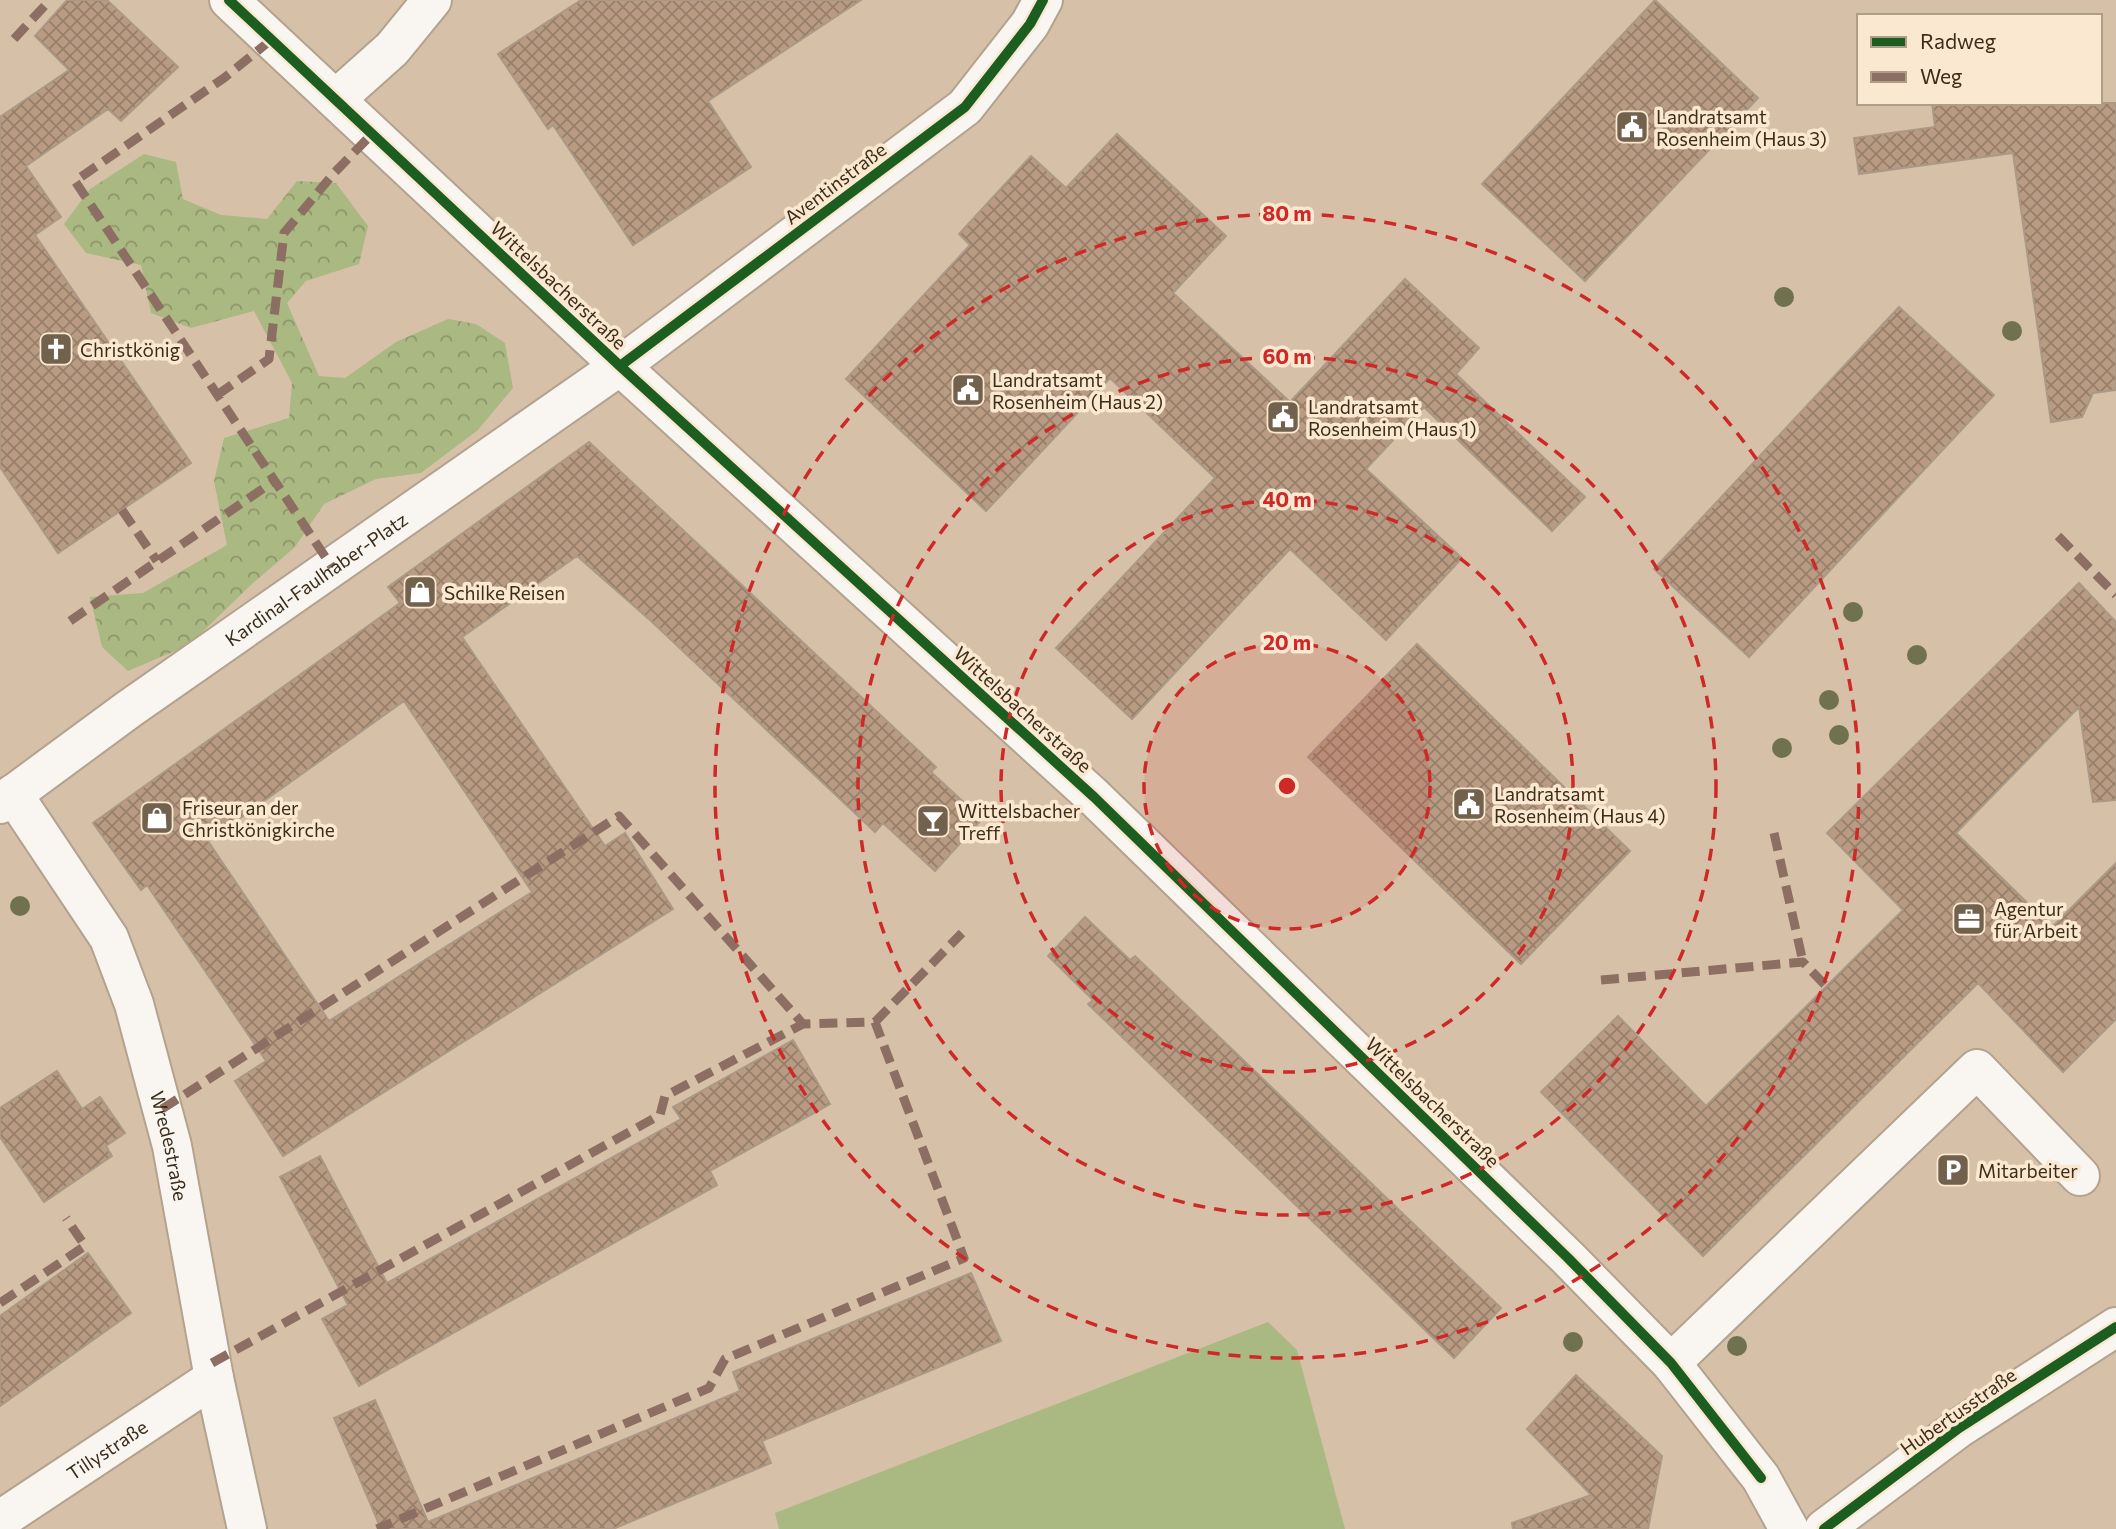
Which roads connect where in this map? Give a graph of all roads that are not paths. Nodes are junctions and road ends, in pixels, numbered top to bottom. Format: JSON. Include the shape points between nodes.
{"nodes":[{"id":1,"x":229,"y":0,"type":"edge"},
{"id":2,"x":432,"y":0,"type":"edge"},
{"id":3,"x":1043,"y":0,"type":"edge"},
{"id":4,"x":336,"y":100,"type":"junction"},
{"id":5,"x":620,"y":366,"type":"junction"},
{"id":6,"x":7,"y":799,"type":"edge"},
{"id":7,"x":2080,"y":1176,"type":"dead end"},
{"id":8,"x":2116,"y":1327,"type":"edge"},
{"id":9,"x":1671,"y":1363,"type":"junction"},
{"id":10,"x":214,"y":1378,"type":"junction"},
{"id":11,"x":0,"y":1520,"type":"edge"},
{"id":12,"x":247,"y":1529,"type":"edge"},
{"id":13,"x":1789,"y":1529,"type":"edge"},
{"id":14,"x":1824,"y":1529,"type":"edge"}],
"edges":[{"from":1,"to":4,"type":"street","name":"Wittelsbacherstraße"},
{"from":2,"to":4,"type":"street","via":[[392,49]]},
{"from":3,"to":5,"type":"street","name":"Aventinstraße","via":[[1030,24],[965,107]]},
{"from":4,"to":5,"type":"street","name":"Wittelsbacherstraße"},
{"from":5,"to":6,"type":"street","name":"Kardinal-Faulhaber-Platz"},
{"from":5,"to":9,"type":"street","name":"Wittelsbacherstraße","via":[[1094,797]]},
{"from":6,"to":10,"type":"street","name":"Wredestraße","via":[[109,939],[134,1004],[172,1146]]},
{"from":7,"to":9,"type":"street","via":[[1977,1069]]},
{"from":8,"to":14,"type":"street","name":"Hubertusstraße","via":[[1959,1428]]},
{"from":9,"to":13,"type":"street","name":"Wittelsbacherstraße","via":[[1761,1478]]},
{"from":10,"to":11,"type":"street","name":"Tillystraße"},
{"from":10,"to":12,"type":"street","name":"Wredestraße"}]}
